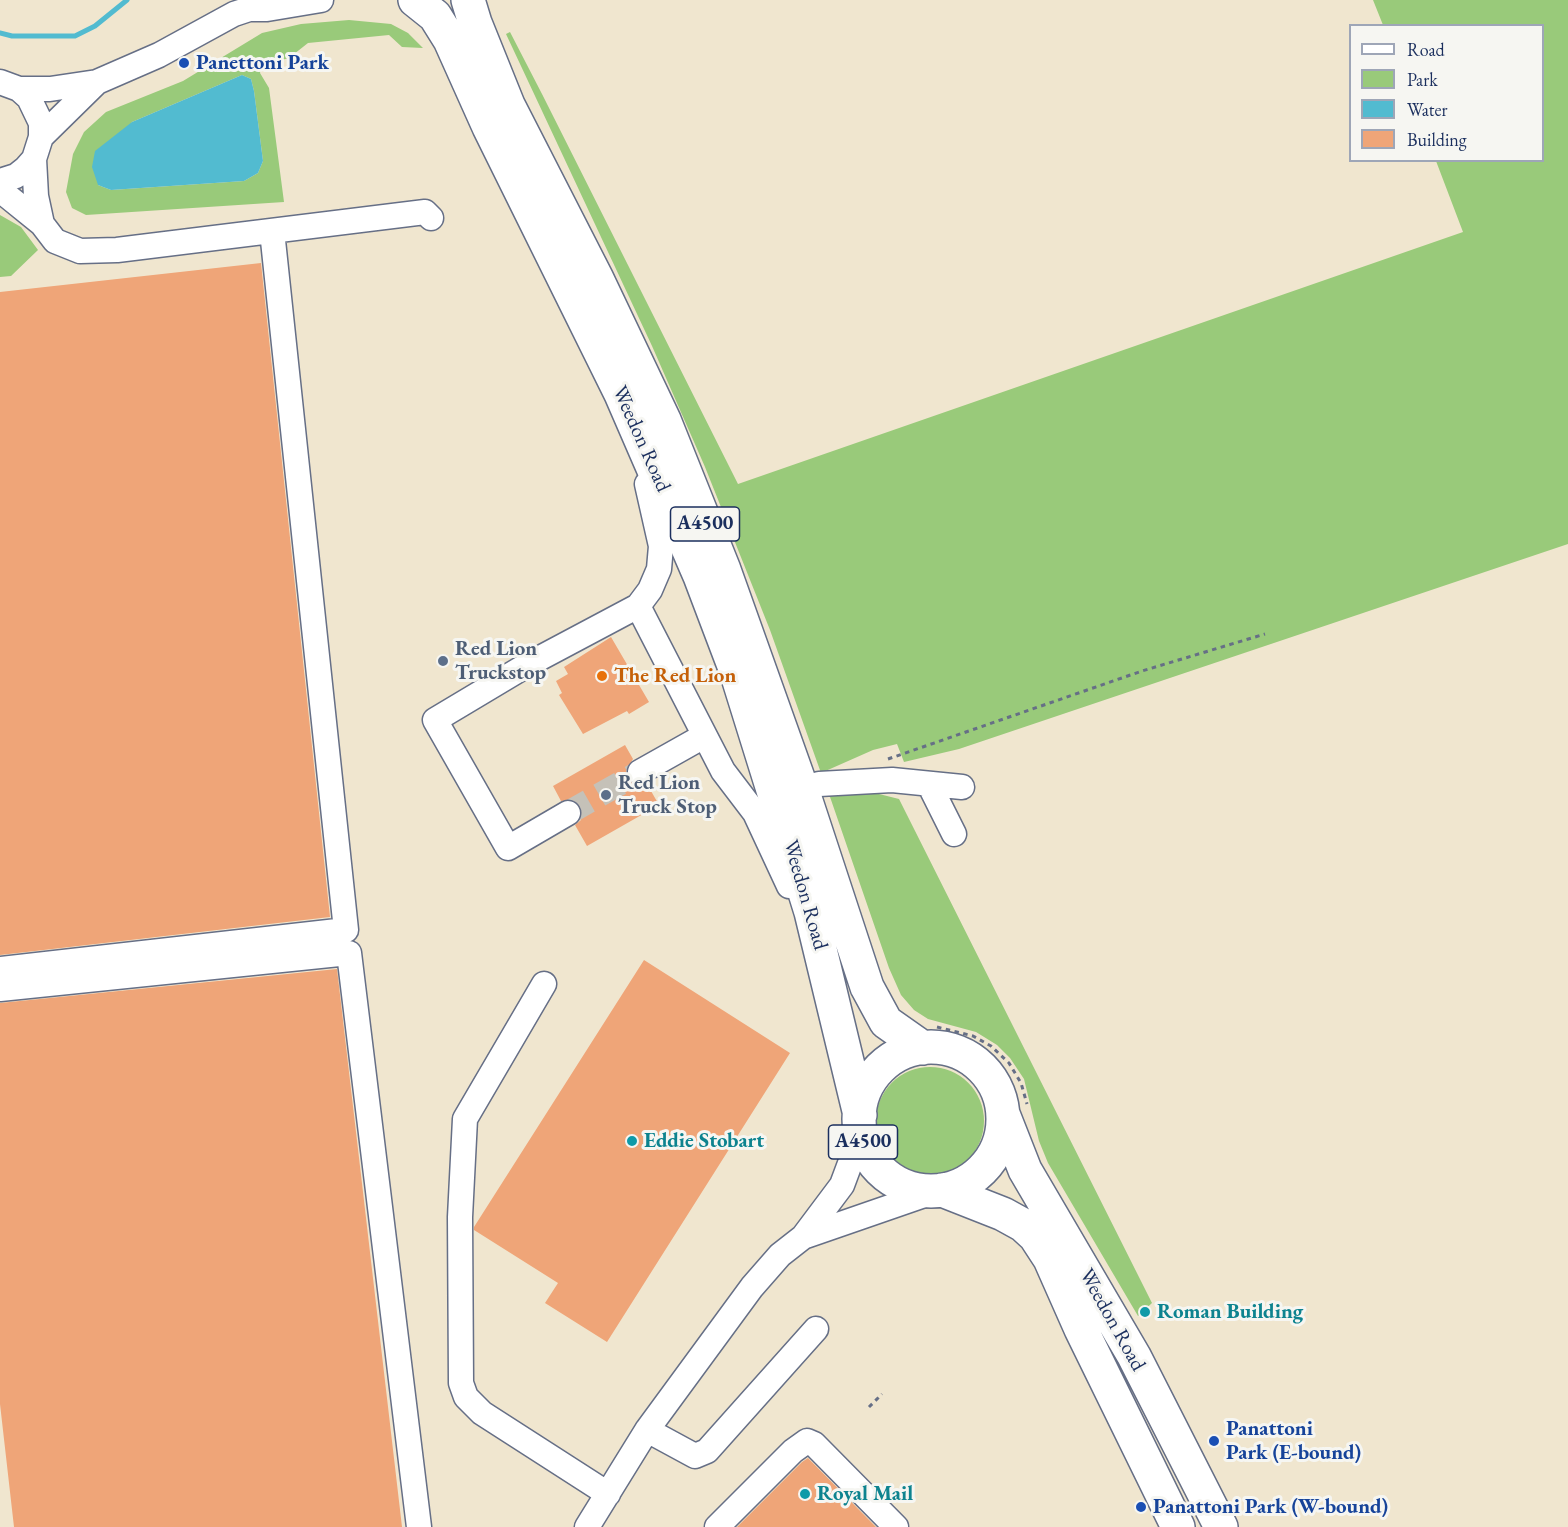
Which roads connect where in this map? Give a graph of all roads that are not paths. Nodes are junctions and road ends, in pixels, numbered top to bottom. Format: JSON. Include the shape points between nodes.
{"nodes":[{"id":1,"x":321,"y":0,"type":"edge"},
{"id":2,"x":415,"y":0,"type":"edge"},
{"id":3,"x":468,"y":0,"type":"edge"},
{"id":4,"x":254,"y":4,"type":"edge"},
{"id":5,"x":97,"y":82,"type":"junction"},
{"id":6,"x":9,"y":85,"type":"edge"},
{"id":7,"x":38,"y":148,"type":"junction"},
{"id":8,"x":0,"y":181,"type":"edge"},
{"id":9,"x":0,"y":190,"type":"edge"},
{"id":10,"x":432,"y":218,"type":"dead end"},
{"id":11,"x":42,"y":224,"type":"junction"},
{"id":12,"x":272,"y":231,"type":"junction"},
{"id":13,"x":621,"y":394,"type":"junction"},
{"id":14,"x":638,"y":606,"type":"junction"},
{"id":15,"x":704,"y":736,"type":"junction"},
{"id":16,"x":640,"y":772,"type":"tunnel mouth"},
{"id":17,"x":929,"y":784,"type":"junction"},
{"id":18,"x":962,"y":787,"type":"dead end"},
{"id":19,"x":802,"y":789,"type":"junction"},
{"id":20,"x":568,"y":813,"type":"tunnel mouth"},
{"id":21,"x":954,"y":834,"type":"dead end"},
{"id":22,"x":0,"y":969,"type":"edge"},
{"id":23,"x":544,"y":984,"type":"dead end"},
{"id":24,"x":0,"y":989,"type":"edge"},
{"id":25,"x":831,"y":990,"type":"junction"},
{"id":26,"x":923,"y":1048,"type":"junction"},
{"id":27,"x":1003,"y":1114,"type":"junction"},
{"id":28,"x":860,"y":1124,"type":"junction"},
{"id":29,"x":939,"y":1191,"type":"junction"},
{"id":30,"x":803,"y":1237,"type":"junction"},
{"id":31,"x":816,"y":1329,"type":"dead end"},
{"id":32,"x":647,"y":1430,"type":"junction"},
{"id":33,"x":608,"y":1494,"type":"junction"},
{"id":34,"x":419,"y":1527,"type":"edge"},
{"id":35,"x":587,"y":1527,"type":"edge"},
{"id":36,"x":717,"y":1527,"type":"edge"},
{"id":37,"x":896,"y":1527,"type":"edge"},
{"id":38,"x":1178,"y":1527,"type":"edge"},
{"id":39,"x":1221,"y":1527,"type":"edge"}],
"edges":[{"from":1,"to":4,"type":"street","via":[[267,9]]},
{"from":2,"to":13,"type":"highway","name":"Weedon Road","number":"A4500","via":[[435,16],[450,40]]},
{"from":3,"to":19,"type":"highway","name":"Weedon Road","number":"A4500","via":[[508,105],[664,420],[724,570]]},
{"from":4,"to":5,"type":"street","via":[[159,55]]},
{"from":5,"to":6,"type":"street","via":[[50,89]]},
{"from":5,"to":7,"type":"street"},
{"from":6,"to":7,"type":"street","via":[[37,110],[41,123]]},
{"from":7,"to":8,"type":"street","via":[[16,176]]},
{"from":7,"to":11,"type":"street","via":[[36,196]]},
{"from":9,"to":11,"type":"street"},
{"from":10,"to":12,"type":"street","via":[[425,212]]},
{"from":11,"to":12,"type":"street","via":[[55,241],[80,251]]},
{"from":12,"to":22,"type":"street","via":[[346,930]]},
{"from":13,"to":14,"type":"street","via":[[661,546],[659,569]]},
{"from":13,"to":25,"type":"highway","name":"Weedon Road","number":"A4500","via":[[670,504],[736,671],[783,815]]},
{"from":14,"to":15,"type":"street"},
{"from":14,"to":20,"type":"street","via":[[526,665],[435,720],[508,848]]},
{"from":15,"to":16,"type":"street"},
{"from":15,"to":25,"type":"street","via":[[723,771],[754,813],[778,859]]},
{"from":17,"to":18,"type":"street"},
{"from":17,"to":19,"type":"street","via":[[892,780],[819,784]]},
{"from":17,"to":21,"type":"street"},
{"from":19,"to":26,"type":"highway","name":"Weedon Road","number":"A4500","via":[[877,1010],[898,1033]]},
{"from":23,"to":33,"type":"street","via":[[465,1119],[459,1367],[466,1397],[482,1413]]},
{"from":24,"to":34,"type":"street","via":[[349,953]]},
{"from":25,"to":28,"type":"highway","name":"Weedon Road","number":"A4500"},
{"from":26,"to":27,"type":"highway","number":"A4500","via":[[958,1052],[980,1067],[996,1088]]},
{"from":26,"to":28,"type":"highway","number":"A4500","via":[[898,1055],[878,1071],[865,1093]]},
{"from":27,"to":29,"type":"highway","number":"A4500","via":[[1000,1140],[989,1162],[970,1180]]},
{"from":27,"to":39,"type":"highway","name":"Weedon Road","number":"A4500","via":[[1025,1170],[1134,1356]]},
{"from":28,"to":29,"type":"highway","number":"A4500","via":[[874,1162],[888,1177],[913,1189]]},
{"from":28,"to":30,"type":"street","via":[[842,1185]]},
{"from":29,"to":30,"type":"street"},
{"from":29,"to":38,"type":"highway","name":"Weedon Road","number":"A4500","via":[[1003,1214],[1035,1236],[1050,1259]]},
{"from":30,"to":32,"type":"street","via":[[780,1255],[752,1287]]},
{"from":31,"to":32,"type":"street","via":[[707,1451],[695,1456]]},
{"from":32,"to":33,"type":"street"},
{"from":33,"to":35,"type":"street"},
{"from":36,"to":37,"type":"street","via":[[807,1441]]}]}
